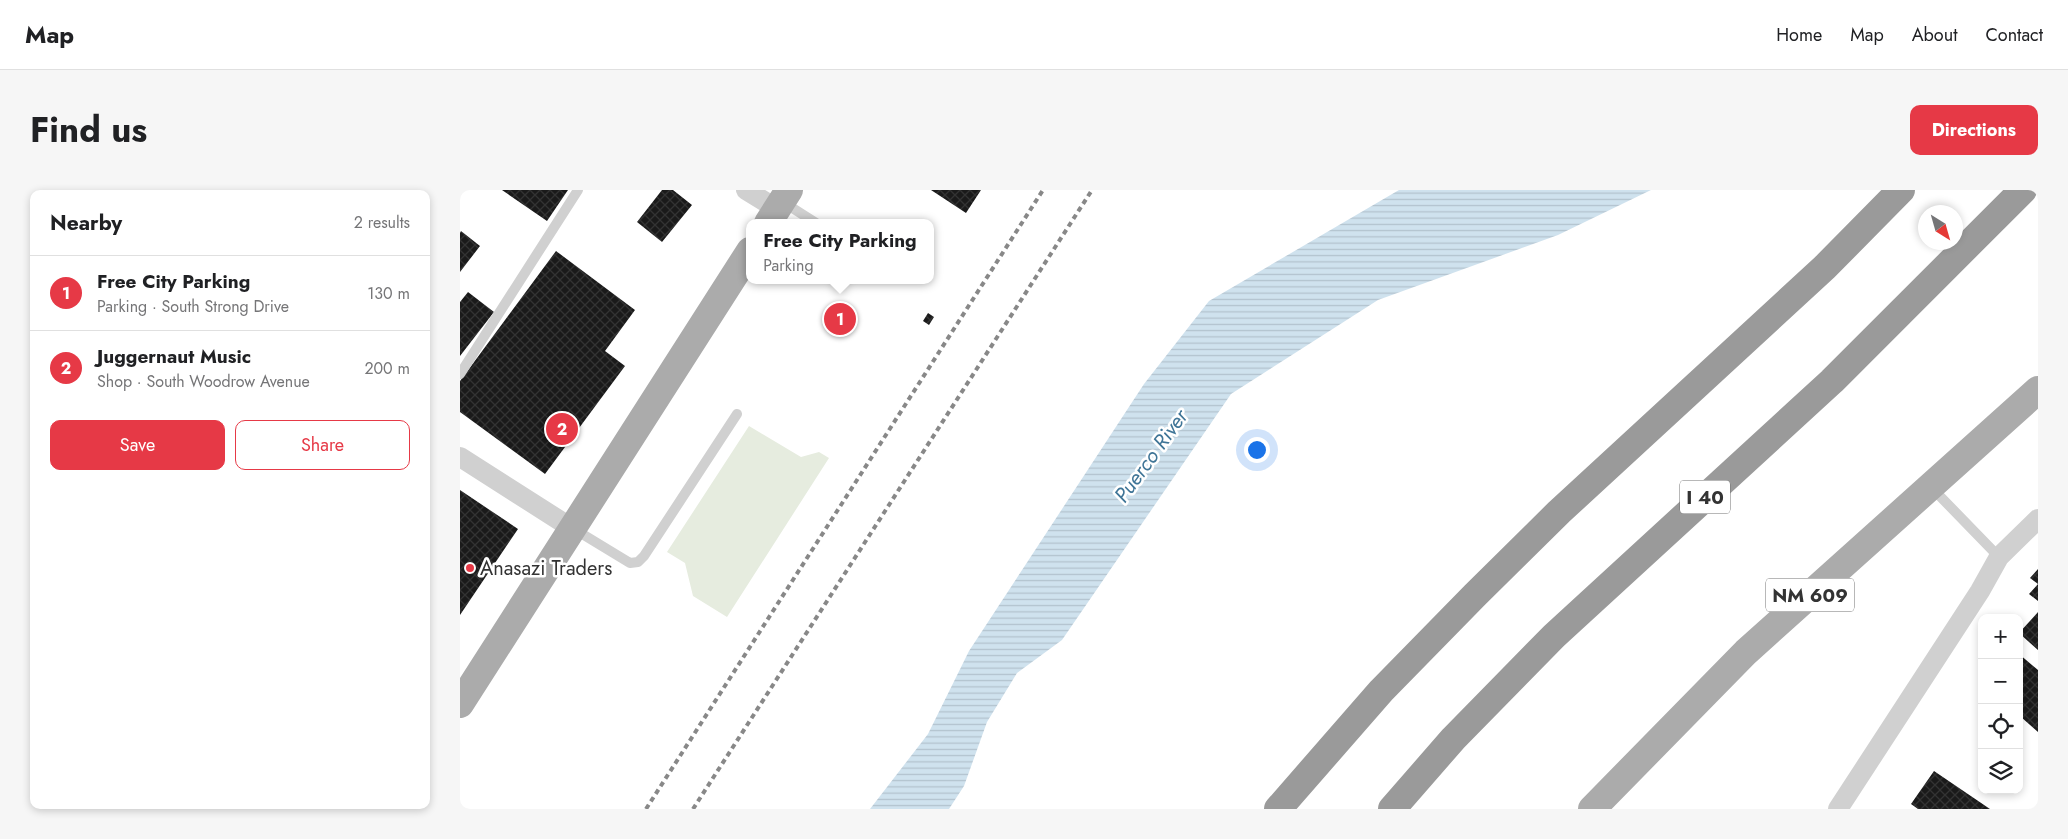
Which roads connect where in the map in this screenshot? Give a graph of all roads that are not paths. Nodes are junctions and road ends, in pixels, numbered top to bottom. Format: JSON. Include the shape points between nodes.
{"nodes":[{"id":1,"x":578,"y":190,"type":"edge"},
{"id":2,"x":746,"y":190,"type":"edge"},
{"id":3,"x":1901,"y":190,"type":"edge"},
{"id":4,"x":2024,"y":190,"type":"edge"},
{"id":5,"x":779,"y":206,"type":"edge"},
{"id":6,"x":807,"y":219,"type":"edge"},
{"id":7,"x":746,"y":257,"type":"edge"},
{"id":8,"x":460,"y":374,"type":"edge"},
{"id":9,"x":2038,"y":390,"type":"edge"},
{"id":10,"x":737,"y":414,"type":"dead end"},
{"id":11,"x":460,"y":457,"type":"edge"},
{"id":12,"x":1931,"y":486,"type":"junction"},
{"id":13,"x":2038,"y":519,"type":"edge"},
{"id":14,"x":573,"y":529,"type":"junction"},
{"id":15,"x":1999,"y":557,"type":"junction"},
{"id":16,"x":460,"y":704,"type":"edge"},
{"id":17,"x":1278,"y":809,"type":"edge"},
{"id":18,"x":1392,"y":809,"type":"edge"},
{"id":19,"x":1592,"y":809,"type":"edge"},
{"id":20,"x":1838,"y":809,"type":"edge"}],
"edges":[{"from":1,"to":8,"type":"lane"},
{"from":2,"to":5,"type":"street"},
{"from":3,"to":17,"type":"highway","via":[[1825,267],[1559,512],[1482,588],[1381,691]]},
{"from":4,"to":18,"type":"highway","number":"I 40","via":[[1832,381],[1554,636],[1453,739]]},
{"from":5,"to":6,"type":"lane"},
{"from":7,"to":14,"type":"main road"},
{"from":9,"to":12,"type":"main road","number":"NM 609"},
{"from":10,"to":14,"type":"lane","via":[[638,562],[630,563]]},
{"from":11,"to":14,"type":"street"},
{"from":12,"to":15,"type":"lane"},
{"from":12,"to":19,"type":"main road","number":"NM 609","via":[[1746,652]]},
{"from":13,"to":15,"type":"street"},
{"from":14,"to":16,"type":"main road"},
{"from":15,"to":20,"type":"street"}]}
